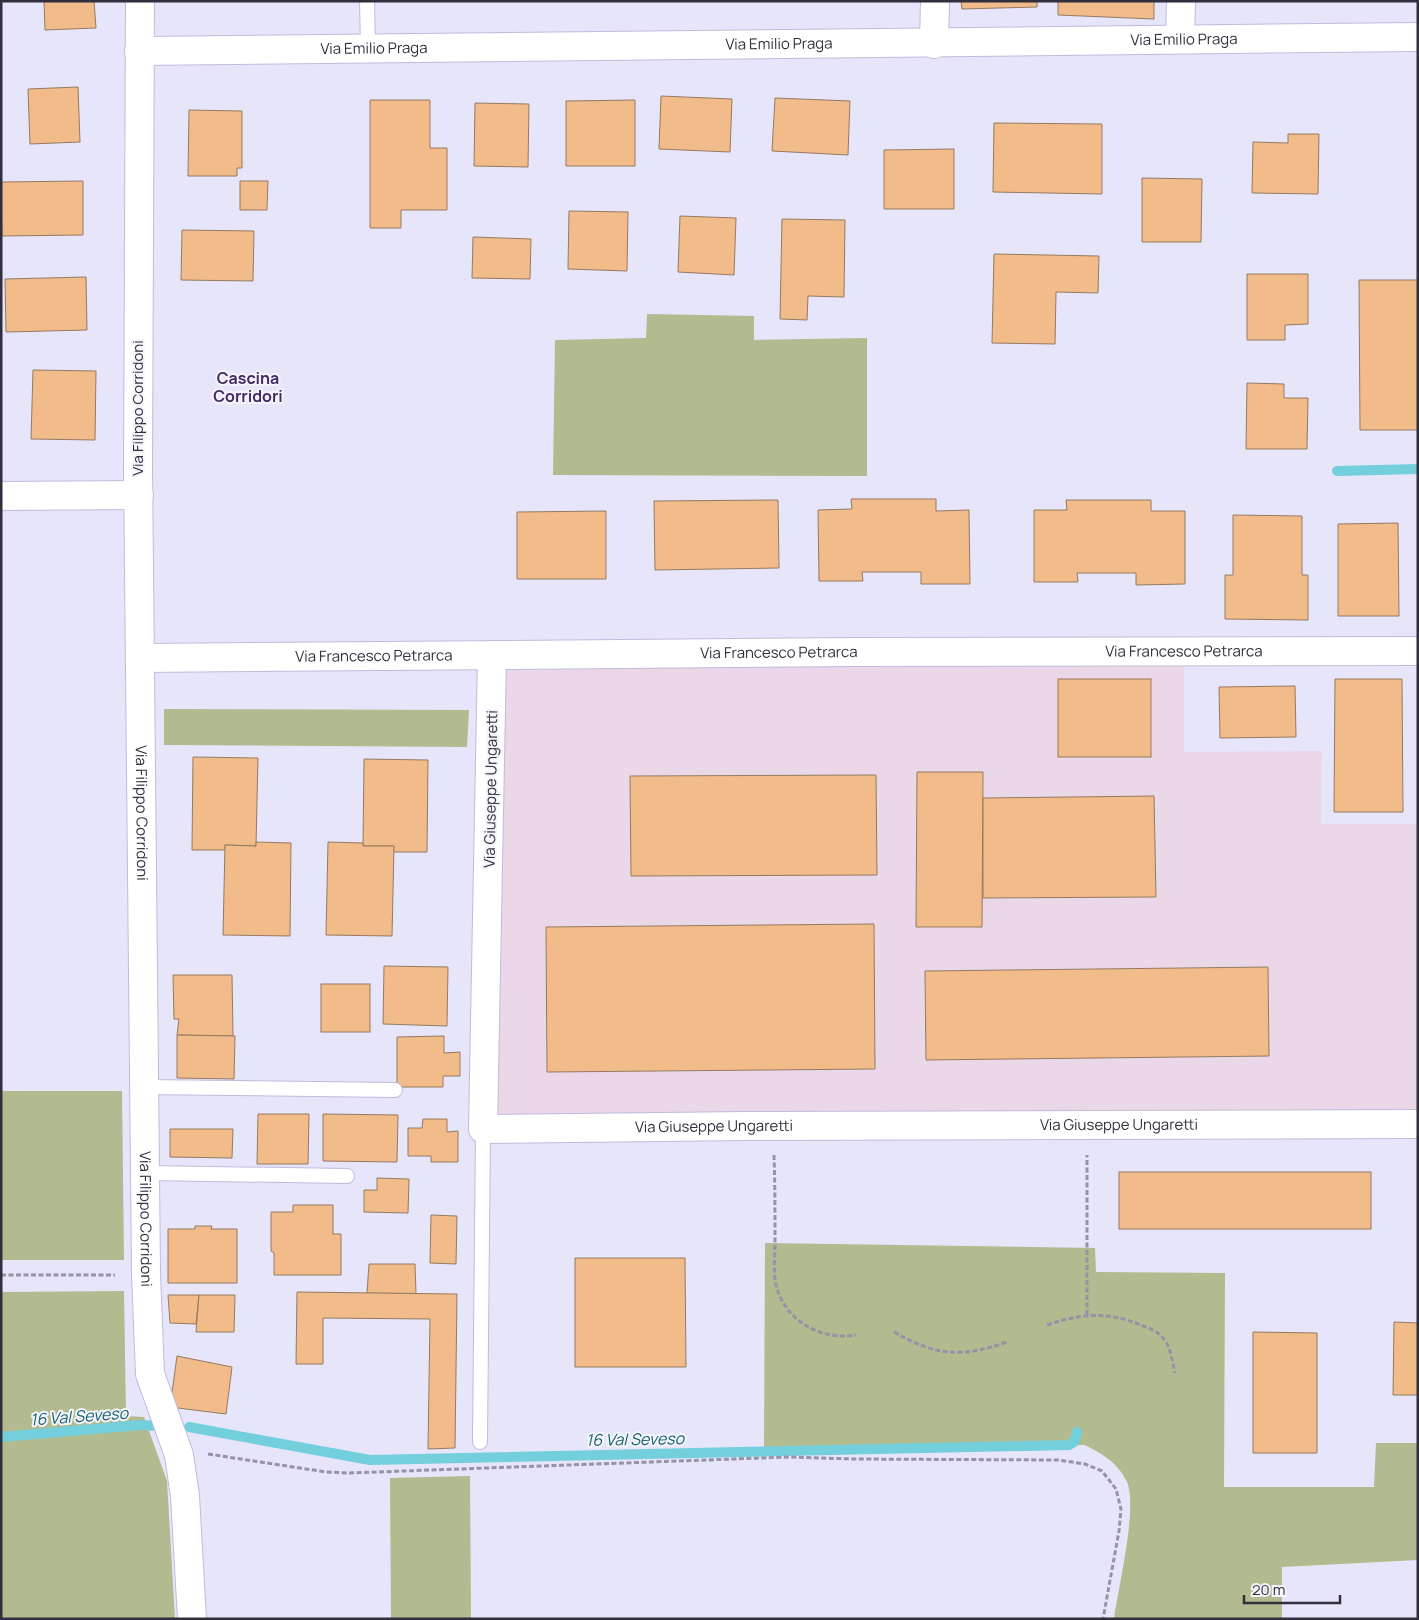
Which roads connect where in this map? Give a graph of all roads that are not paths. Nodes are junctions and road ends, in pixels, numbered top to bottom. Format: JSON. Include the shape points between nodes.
{"nodes":[{"id":1,"x":140,"y":1,"type":"edge"},
{"id":2,"x":367,"y":1,"type":"edge"},
{"id":3,"x":935,"y":1,"type":"edge"},
{"id":4,"x":1181,"y":1,"type":"edge"},
{"id":5,"x":1418,"y":37,"type":"edge"},
{"id":6,"x":1180,"y":39,"type":"junction"},
{"id":7,"x":934,"y":44,"type":"junction"},
{"id":8,"x":368,"y":48,"type":"junction"},
{"id":9,"x":140,"y":51,"type":"junction"},
{"id":10,"x":139,"y":495,"type":"junction"},
{"id":11,"x":1,"y":496,"type":"edge"},
{"id":12,"x":1418,"y":651,"type":"edge"},
{"id":13,"x":492,"y":655,"type":"junction"},
{"id":14,"x":140,"y":658,"type":"junction"},
{"id":15,"x":143,"y":1087,"type":"junction"},
{"id":16,"x":395,"y":1090,"type":"dead end"},
{"id":17,"x":1418,"y":1124,"type":"edge"},
{"id":18,"x":483,"y":1129,"type":"junction"},
{"id":19,"x":144,"y":1173,"type":"junction"},
{"id":20,"x":347,"y":1176,"type":"dead end"},
{"id":21,"x":480,"y":1442,"type":"dead end"},
{"id":22,"x":192,"y":1619,"type":"edge"}],
"edges":[{"from":1,"to":9,"type":"street","name":"Via Filippo Corridoni"},
{"from":2,"to":8,"type":"lane"},
{"from":3,"to":7,"type":"street"},
{"from":4,"to":6,"type":"street"},
{"from":5,"to":6,"type":"street","name":"Via Emilio Praga"},
{"from":6,"to":7,"type":"street","name":"Via Emilio Praga"},
{"from":7,"to":8,"type":"street","name":"Via Emilio Praga"},
{"from":8,"to":9,"type":"street","name":"Via Emilio Praga"},
{"from":9,"to":10,"type":"street","name":"Via Filippo Corridoni"},
{"from":10,"to":11,"type":"street"},
{"from":10,"to":14,"type":"street","name":"Via Filippo Corridoni"},
{"from":12,"to":13,"type":"street","name":"Via Francesco Petrarca"},
{"from":13,"to":14,"type":"street","name":"Via Francesco Petrarca"},
{"from":13,"to":18,"type":"street","name":"Via Giuseppe Ungaretti"},
{"from":14,"to":15,"type":"street","name":"Via Filippo Corridoni"},
{"from":15,"to":16,"type":"lane"},
{"from":15,"to":19,"type":"street","name":"Via Filippo Corridoni"},
{"from":17,"to":18,"type":"street","name":"Via Giuseppe Ungaretti"},
{"from":18,"to":21,"type":"lane"},
{"from":19,"to":20,"type":"lane"},
{"from":19,"to":22,"type":"street","name":"Via Filippo Corridoni","via":[[150,1374],[179,1455],[185,1496]]}]}
